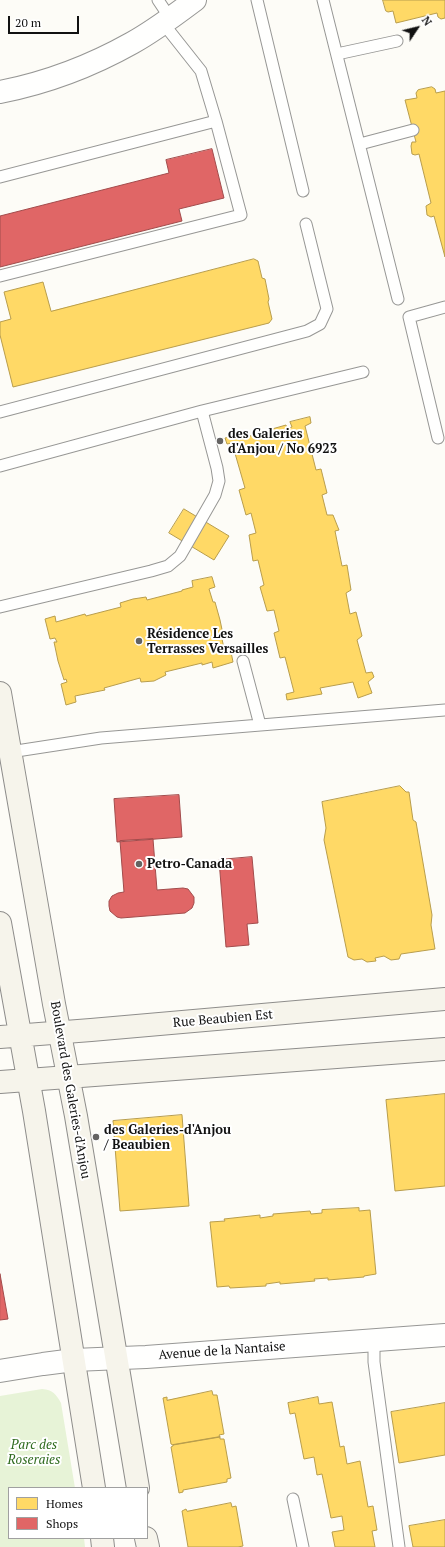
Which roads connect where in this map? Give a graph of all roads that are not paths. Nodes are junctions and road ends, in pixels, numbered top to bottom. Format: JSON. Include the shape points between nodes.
{"nodes":[{"id":1,"x":158,"y":0,"type":"edge"},
{"id":2,"x":195,"y":0,"type":"edge"},
{"id":3,"x":257,"y":0,"type":"edge"},
{"id":4,"x":323,"y":0,"type":"edge"},
{"id":5,"x":167,"y":21,"type":"junction"},
{"id":6,"x":397,"y":41,"type":"dead end"},
{"id":7,"x":337,"y":54,"type":"junction"},
{"id":8,"x":0,"y":92,"type":"edge"},
{"id":9,"x":216,"y":121,"type":"junction"},
{"id":10,"x":413,"y":130,"type":"dead end"},
{"id":11,"x":360,"y":144,"type":"junction"},
{"id":12,"x":0,"y":177,"type":"edge"},
{"id":13,"x":303,"y":191,"type":"dead end"},
{"id":14,"x":306,"y":224,"type":"dead end"},
{"id":15,"x":0,"y":276,"type":"edge"},
{"id":16,"x":398,"y":299,"type":"dead end"},
{"id":17,"x":445,"y":307,"type":"edge"},
{"id":18,"x":362,"y":372,"type":"dead end"},
{"id":19,"x":202,"y":411,"type":"junction"},
{"id":20,"x":0,"y":412,"type":"edge"},
{"id":21,"x":438,"y":438,"type":"dead end"},
{"id":22,"x":0,"y":466,"type":"edge"},
{"id":23,"x":0,"y":607,"type":"edge"},
{"id":24,"x":244,"y":661,"type":"dead end"},
{"id":25,"x":0,"y":693,"type":"edge"},
{"id":26,"x":445,"y":710,"type":"edge"},
{"id":27,"x":260,"y":725,"type":"junction"},
{"id":28,"x":10,"y":752,"type":"junction"},
{"id":29,"x":0,"y":923,"type":"edge"},
{"id":30,"x":445,"y":999,"type":"edge"},
{"id":31,"x":59,"y":1033,"type":"junction"},
{"id":32,"x":10,"y":1036,"type":"edge"},
{"id":33,"x":445,"y":1049,"type":"edge"},
{"id":34,"x":68,"y":1078,"type":"junction"},
{"id":35,"x":28,"y":1081,"type":"junction"},
{"id":36,"x":0,"y":1082,"type":"edge"},
{"id":37,"x":445,"y":1335,"type":"edge"},
{"id":38,"x":374,"y":1340,"type":"junction"},
{"id":39,"x":116,"y":1358,"type":"junction"},
{"id":40,"x":74,"y":1360,"type":"junction"},
{"id":41,"x":0,"y":1371,"type":"edge"},
{"id":42,"x":94,"y":1487,"type":"edge"},
{"id":43,"x":138,"y":1487,"type":"edge"},
{"id":44,"x":293,"y":1499,"type":"dead end"},
{"id":45,"x":303,"y":1547,"type":"edge"},
{"id":46,"x":399,"y":1547,"type":"edge"}],
"edges":[{"from":1,"to":5,"type":"lane"},
{"from":2,"to":5,"type":"street"},
{"from":3,"to":13,"type":"lane"},
{"from":4,"to":7,"type":"lane"},
{"from":5,"to":8,"type":"street","via":[[100,60],[40,82]]},
{"from":5,"to":9,"type":"lane","via":[[201,71]]},
{"from":6,"to":7,"type":"lane"},
{"from":7,"to":11,"type":"lane"},
{"from":9,"to":12,"type":"lane"},
{"from":9,"to":15,"type":"lane","via":[[241,215]]},
{"from":10,"to":11,"type":"lane"},
{"from":11,"to":16,"type":"lane"},
{"from":14,"to":20,"type":"lane","via":[[327,309],[320,324],[307,331]]},
{"from":17,"to":21,"type":"lane","via":[[409,317]]},
{"from":18,"to":19,"type":"lane"},
{"from":19,"to":22,"type":"lane"},
{"from":19,"to":23,"type":"lane","via":[[219,481],[215,495],[180,556],[168,566],[151,571]]},
{"from":24,"to":27,"type":"lane"},
{"from":25,"to":28,"type":"street","name":"Boulevard des Galeries-d'Anjou"},
{"from":26,"to":27,"type":"lane"},
{"from":27,"to":28,"type":"lane","via":[[101,738]]},
{"from":28,"to":31,"type":"street","name":"Boulevard des Galeries-d'Anjou"},
{"from":29,"to":32,"type":"street"},
{"from":30,"to":31,"type":"street","name":"Rue Beaubien Est"},
{"from":31,"to":32,"type":"street","name":"Rue Beaubien Est"},
{"from":31,"to":34,"type":"street","name":"Boulevard des Galeries-d'Anjou"},
{"from":32,"to":35,"type":"street"},
{"from":33,"to":34,"type":"street"},
{"from":34,"to":35,"type":"street"},
{"from":34,"to":39,"type":"street","name":"Boulevard des Galeries-d'Anjou"},
{"from":35,"to":36,"type":"street"},
{"from":35,"to":40,"type":"street"},
{"from":37,"to":38,"type":"street","name":"Avenue de la Nantaise"},
{"from":38,"to":39,"type":"street","name":"Avenue de la Nantaise"},
{"from":38,"to":46,"type":"lane","via":[[374,1362]]},
{"from":39,"to":40,"type":"street","name":"Avenue de la Nantaise"},
{"from":39,"to":43,"type":"street","name":"Boulevard des Galeries-d'Anjou"},
{"from":40,"to":41,"type":"street","name":"Avenue de la Nantaise"},
{"from":40,"to":42,"type":"street"},
{"from":44,"to":45,"type":"lane"}]}
